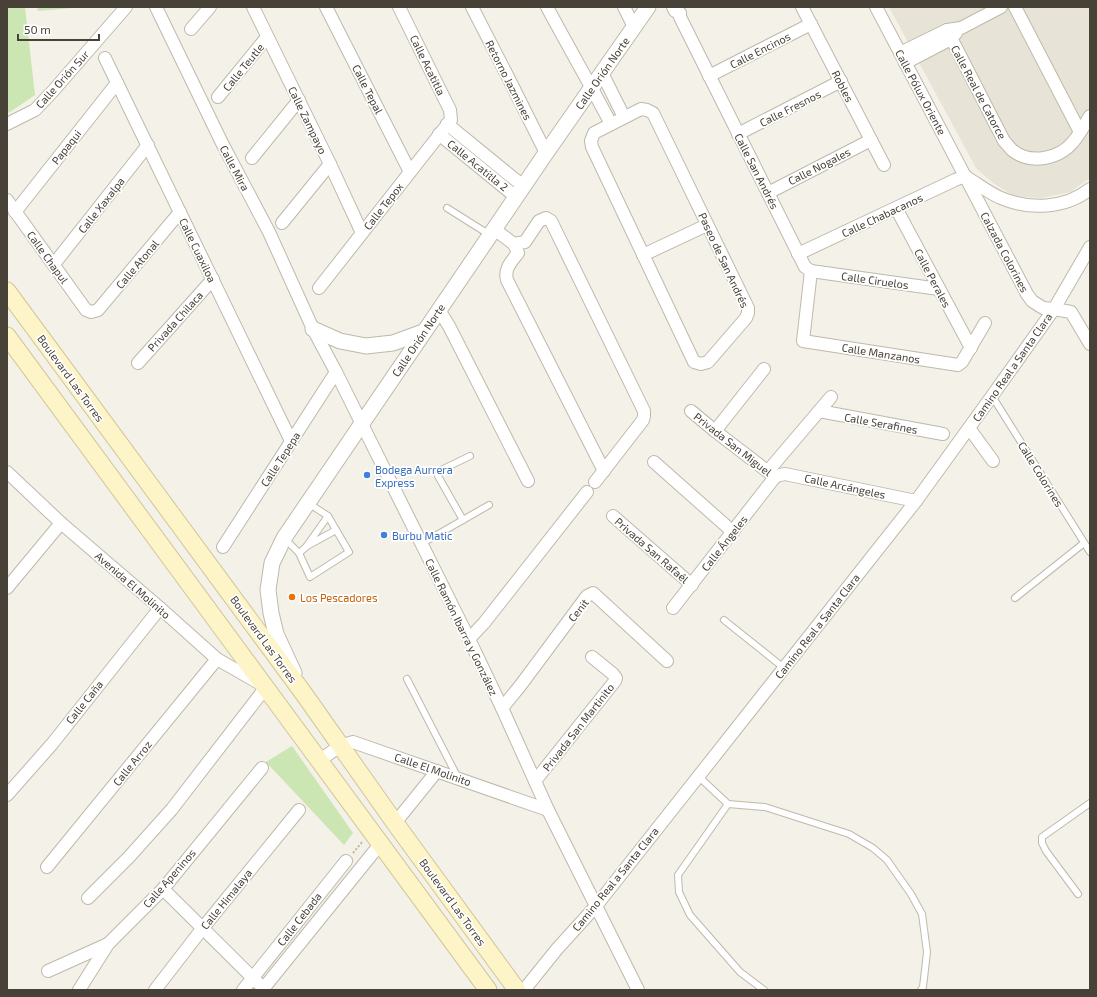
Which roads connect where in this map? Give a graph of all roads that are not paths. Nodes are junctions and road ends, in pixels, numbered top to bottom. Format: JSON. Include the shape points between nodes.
{"nodes":[{"id":1,"x":126,"y":7,"type":"edge"},
{"id":2,"x":156,"y":7,"type":"edge"},
{"id":3,"x":210,"y":7,"type":"edge"},
{"id":4,"x":253,"y":7,"type":"edge"},
{"id":5,"x":326,"y":7,"type":"edge"},
{"id":6,"x":399,"y":7,"type":"edge"},
{"id":7,"x":472,"y":7,"type":"edge"},
{"id":8,"x":547,"y":7,"type":"edge"},
{"id":9,"x":624,"y":7,"type":"edge"},
{"id":10,"x":648,"y":7,"type":"edge"},
{"id":11,"x":802,"y":7,"type":"edge"},
{"id":12,"x":876,"y":7,"type":"edge"},
{"id":13,"x":1001,"y":7,"type":"edge"},
{"id":14,"x":1016,"y":7,"type":"edge"},
{"id":15,"x":680,"y":9,"type":"edge"},
{"id":16,"x":811,"y":24,"type":"junction"},
{"id":17,"x":634,"y":27,"type":"junction"},
{"id":18,"x":191,"y":29,"type":"dead end"},
{"id":19,"x":949,"y":35,"type":"junction"},
{"id":20,"x":267,"y":37,"type":"junction"},
{"id":21,"x":105,"y":58,"type":"dead end"},
{"id":22,"x":903,"y":58,"type":"junction"},
{"id":23,"x":602,"y":73,"type":"junction"},
{"id":24,"x":709,"y":76,"type":"junction"},
{"id":25,"x":841,"y":81,"type":"junction"},
{"id":26,"x":117,"y":83,"type":"junction"},
{"id":27,"x":592,"y":87,"type":"junction"},
{"id":28,"x":218,"y":98,"type":"dead end"},
{"id":29,"x":299,"y":100,"type":"junction"},
{"id":30,"x":1090,"y":116,"type":"edge"},
{"id":31,"x":624,"y":117,"type":"junction"},
{"id":32,"x":7,"y":124,"type":"edge"},
{"id":33,"x":448,"y":124,"type":"junction"},
{"id":34,"x":611,"y":124,"type":"junction"},
{"id":35,"x":1080,"y":132,"type":"junction"},
{"id":36,"x":439,"y":134,"type":"junction"},
{"id":37,"x":738,"y":134,"type":"junction"},
{"id":38,"x":871,"y":140,"type":"junction"},
{"id":39,"x":148,"y":145,"type":"junction"},
{"id":40,"x":546,"y":153,"type":"junction"},
{"id":41,"x":252,"y":158,"type":"dead end"},
{"id":42,"x":330,"y":164,"type":"junction"},
{"id":43,"x":884,"y":165,"type":"dead end"},
{"id":44,"x":410,"y":172,"type":"junction"},
{"id":45,"x":965,"y":176,"type":"junction"},
{"id":46,"x":1090,"y":189,"type":"edge"},
{"id":47,"x":520,"y":191,"type":"junction"},
{"id":48,"x":768,"y":193,"type":"junction"},
{"id":49,"x":7,"y":200,"type":"edge"},
{"id":50,"x":448,"y":208,"type":"dead end"},
{"id":51,"x":896,"y":208,"type":"junction"},
{"id":52,"x":15,"y":212,"type":"junction"},
{"id":53,"x":180,"y":212,"type":"junction"},
{"id":54,"x":282,"y":223,"type":"dead end"},
{"id":55,"x":707,"y":224,"type":"junction"},
{"id":56,"x":492,"y":232,"type":"junction"},
{"id":57,"x":362,"y":233,"type":"junction"},
{"id":58,"x":519,"y":246,"type":"junction"},
{"id":59,"x":1090,"y":247,"type":"edge"},
{"id":60,"x":798,"y":254,"type":"junction"},
{"id":61,"x":643,"y":256,"type":"junction"},
{"id":62,"x":54,"y":264,"type":"junction"},
{"id":63,"x":811,"y":271,"type":"junction"},
{"id":64,"x":213,"y":279,"type":"junction"},
{"id":65,"x":319,"y":288,"type":"dead end"},
{"id":66,"x":939,"y":289,"type":"junction"},
{"id":67,"x":7,"y":291,"type":"edge"},
{"id":68,"x":1054,"y":309,"type":"junction"},
{"id":69,"x":439,"y":310,"type":"junction"},
{"id":70,"x":91,"y":312,"type":"joint"},
{"id":71,"x":985,"y":323,"type":"dead end"},
{"id":72,"x":313,"y":329,"type":"junction"},
{"id":73,"x":423,"y":332,"type":"junction"},
{"id":74,"x":7,"y":336,"type":"edge"},
{"id":75,"x":1090,"y":344,"type":"edge"},
{"id":76,"x":971,"y":348,"type":"junction"},
{"id":77,"x":138,"y":363,"type":"dead end"},
{"id":78,"x":764,"y":369,"type":"dead end"},
{"id":79,"x":336,"y":372,"type":"junction"},
{"id":80,"x":992,"y":396,"type":"junction"},
{"id":81,"x":830,"y":397,"type":"dead end"},
{"id":82,"x":692,"y":411,"type":"dead end"},
{"id":83,"x":819,"y":411,"type":"junction"},
{"id":84,"x":361,"y":423,"type":"junction"},
{"id":85,"x":969,"y":428,"type":"junction"},
{"id":86,"x":715,"y":431,"type":"junction"},
{"id":87,"x":943,"y":434,"type":"dead end"},
{"id":88,"x":292,"y":441,"type":"junction"},
{"id":89,"x":470,"y":456,"type":"dead end"},
{"id":90,"x":993,"y":461,"type":"dead end"},
{"id":91,"x":654,"y":462,"type":"dead end"},
{"id":92,"x":604,"y":471,"type":"junction"},
{"id":93,"x":7,"y":472,"type":"edge"},
{"id":94,"x":772,"y":474,"type":"junction"},
{"id":95,"x":528,"y":481,"type":"dead end"},
{"id":96,"x":595,"y":482,"type":"dead end"},
{"id":97,"x":587,"y":492,"type":"dead end"},
{"id":98,"x":307,"y":502,"type":"junction"},
{"id":99,"x":916,"y":502,"type":"junction"},
{"id":100,"x":489,"y":505,"type":"dead end"},
{"id":101,"x":328,"y":516,"type":"junction"},
{"id":102,"x":613,"y":516,"type":"dead end"},
{"id":103,"x":463,"y":520,"type":"junction"},
{"id":104,"x":61,"y":523,"type":"junction"},
{"id":105,"x":336,"y":530,"type":"junction"},
{"id":106,"x":733,"y":532,"type":"junction"},
{"id":107,"x":284,"y":538,"type":"junction"},
{"id":108,"x":1084,"y":543,"type":"junction"},
{"id":109,"x":421,"y":544,"type":"junction"},
{"id":110,"x":223,"y":547,"type":"dead end"},
{"id":111,"x":306,"y":547,"type":"junction"},
{"id":112,"x":1090,"y":552,"type":"edge"},
{"id":113,"x":299,"y":553,"type":"junction"},
{"id":114,"x":692,"y":585,"type":"junction"},
{"id":115,"x":7,"y":588,"type":"edge"},
{"id":116,"x":1015,"y":598,"type":"dead end"},
{"id":117,"x":160,"y":608,"type":"junction"},
{"id":118,"x":673,"y":608,"type":"dead end"},
{"id":119,"x":724,"y":620,"type":"dead end"},
{"id":120,"x":469,"y":640,"type":"junction"},
{"id":121,"x":592,"y":657,"type":"dead end"},
{"id":122,"x":217,"y":659,"type":"junction"},
{"id":123,"x":667,"y":661,"type":"dead end"},
{"id":124,"x":784,"y":668,"type":"junction"},
{"id":125,"x":407,"y":679,"type":"dead end"},
{"id":126,"x":266,"y":687,"type":"junction"},
{"id":127,"x":304,"y":694,"type":"junction"},
{"id":128,"x":502,"y":708,"type":"junction"},
{"id":129,"x":340,"y":746,"type":"junction"},
{"id":130,"x":320,"y":760,"type":"junction"},
{"id":131,"x":262,"y":768,"type":"dead end"},
{"id":132,"x":437,"y":771,"type":"junction"},
{"id":133,"x":698,"y":776,"type":"junction"},
{"id":134,"x":458,"y":778,"type":"junction"},
{"id":135,"x":535,"y":781,"type":"junction"},
{"id":136,"x":7,"y":795,"type":"edge"},
{"id":137,"x":1090,"y":803,"type":"edge"},
{"id":138,"x":728,"y":804,"type":"junction"},
{"id":139,"x":299,"y":810,"type":"dead end"},
{"id":140,"x":548,"y":810,"type":"junction"},
{"id":141,"x":395,"y":823,"type":"junction"},
{"id":142,"x":376,"y":837,"type":"junction"},
{"id":143,"x":346,"y":861,"type":"road end"},
{"id":144,"x":47,"y":867,"type":"dead end"},
{"id":145,"x":162,"y":889,"type":"junction"},
{"id":146,"x":1078,"y":894,"type":"dead end"},
{"id":147,"x":88,"y":898,"type":"dead end"},
{"id":148,"x":596,"y":906,"type":"junction"},
{"id":149,"x":202,"y":929,"type":"junction"},
{"id":150,"x":108,"y":944,"type":"junction"},
{"id":151,"x":48,"y":971,"type":"dead end"},
{"id":152,"x":253,"y":978,"type":"junction"},
{"id":153,"x":264,"y":989,"type":"edge"},
{"id":154,"x":79,"y":990,"type":"edge"},
{"id":155,"x":155,"y":990,"type":"edge"},
{"id":156,"x":243,"y":990,"type":"edge"},
{"id":157,"x":488,"y":990,"type":"edge"},
{"id":158,"x":517,"y":990,"type":"edge"},
{"id":159,"x":524,"y":990,"type":"edge"},
{"id":160,"x":638,"y":990,"type":"edge"},
{"id":161,"x":764,"y":990,"type":"edge"},
{"id":162,"x":921,"y":990,"type":"edge"}],
"edges":[{"from":1,"to":32,"type":"street","name":"Calle Orión Sur","via":[[35,110]]},
{"from":2,"to":72,"type":"street","name":"Calle Mira","via":[[222,143],[269,232]]},
{"from":3,"to":18,"type":"street"},
{"from":4,"to":20,"type":"street","name":"Calle Zampayo"},
{"from":5,"to":44,"type":"street","name":"Calle Tepal"},
{"from":6,"to":33,"type":"street","name":"Calle Acatitla","via":[[450,110],[451,120]]},
{"from":7,"to":40,"type":"street","name":"Retorno Jazmines"},
{"from":8,"to":27,"type":"street"},
{"from":9,"to":17,"type":"street"},
{"from":10,"to":17,"type":"street","name":"Calle Orión Norte"},
{"from":11,"to":16,"type":"street","name":"Robles"},
{"from":12,"to":22,"type":"street","name":"Calle Pólux Oriente"},
{"from":13,"to":19,"type":"street"},
{"from":14,"to":35,"type":"street"},
{"from":15,"to":24,"type":"street","name":"Calle San Andrés","via":[[680,17]]},
{"from":16,"to":24,"type":"street","name":"Calle Encinos"},
{"from":16,"to":25,"type":"street","name":"Robles"},
{"from":17,"to":23,"type":"street","name":"Calle Orión Norte"},
{"from":19,"to":22,"type":"street"},
{"from":19,"to":35,"type":"street","name":"Calle Real de Catorce","via":[[1004,141],[1013,150],[1028,157],[1047,158],[1059,154],[1073,143]]},
{"from":20,"to":28,"type":"street","name":"Calle Teutle"},
{"from":20,"to":29,"type":"street","name":"Calle Zampayo"},
{"from":21,"to":26,"type":"street","name":"Calle Cuaxiloa"},
{"from":22,"to":45,"type":"street","name":"Calle Pólux Oriente"},
{"from":23,"to":27,"type":"street","name":"Calle Orión Norte"},
{"from":23,"to":31,"type":"street"},
{"from":24,"to":37,"type":"street","name":"Calle San Andrés"},
{"from":25,"to":37,"type":"street","name":"Calle Fresnos"},
{"from":25,"to":38,"type":"street","name":"Robles"},
{"from":26,"to":39,"type":"street","name":"Calle Cuaxiloa"},
{"from":26,"to":52,"type":"street","name":"Papaqui"},
{"from":27,"to":34,"type":"street"},
{"from":27,"to":40,"type":"street","name":"Calle Orión Norte"},
{"from":29,"to":41,"type":"street"},
{"from":29,"to":42,"type":"street","name":"Calle Zampayo"},
{"from":30,"to":35,"type":"street","name":"Calle Real de Catorce"},
{"from":31,"to":34,"type":"street","name":"Paseo de San Andrés"},
{"from":31,"to":55,"type":"street","name":"Paseo de San Andrés","via":[[641,108],[653,113]]},
{"from":33,"to":36,"type":"street","name":"Calle Tepox"},
{"from":33,"to":47,"type":"street","name":"Calle Acatitla 2"},
{"from":34,"to":61,"type":"street","name":"Paseo de San Andrés","via":[[594,132],[592,147]]},
{"from":36,"to":44,"type":"street","name":"Calle Tepox"},
{"from":36,"to":47,"type":"street","name":"Calle Acatitla 2"},
{"from":37,"to":48,"type":"street","name":"Calle San Andrés"},
{"from":38,"to":43,"type":"street","name":"Robles"},
{"from":38,"to":48,"type":"street","name":"Calle Nogales"},
{"from":39,"to":53,"type":"street","name":"Calle Cuaxiloa"},
{"from":39,"to":62,"type":"street","name":"Calle Xaxalpa"},
{"from":40,"to":47,"type":"street","name":"Calle Orión Norte"},
{"from":42,"to":54,"type":"street"},
{"from":42,"to":57,"type":"street","name":"Calle Zampayo"},
{"from":44,"to":57,"type":"street","name":"Calle Tepox"},
{"from":45,"to":46,"type":"street","via":[[1000,198],[1031,206],[1051,206],[1069,201]]},
{"from":45,"to":51,"type":"street","name":"Calle Chabacanos"},
{"from":45,"to":68,"type":"street","name":"Calzada Colorines","via":[[1027,294],[1043,308]]},
{"from":47,"to":56,"type":"street","name":"Calle Orión Norte"},
{"from":48,"to":60,"type":"street","name":"Calle San Andrés"},
{"from":49,"to":52,"type":"street","name":"Calle Chapul"},
{"from":50,"to":56,"type":"lane"},
{"from":51,"to":60,"type":"street","name":"Calle Chabacanos"},
{"from":51,"to":66,"type":"street","name":"Calle Perales"},
{"from":52,"to":62,"type":"street","name":"Calle Chapul"},
{"from":53,"to":64,"type":"street","name":"Calle Cuaxiloa"},
{"from":53,"to":70,"type":"street","name":"Calle Atonal","via":[[98,310]]},
{"from":55,"to":61,"type":"street"},
{"from":55,"to":61,"type":"street","name":"Paseo de San Andrés","via":[[748,308],[746,318],[708,362],[694,362]]},
{"from":56,"to":58,"type":"street"},
{"from":56,"to":69,"type":"street","name":"Calle Orión Norte"},
{"from":57,"to":65,"type":"street","name":"Calle Tepox"},
{"from":58,"to":92,"type":"street","via":[[508,268],[507,280]]},
{"from":58,"to":92,"type":"street","via":[[539,221],[546,218],[551,221],[644,411],[643,420]]},
{"from":59,"to":68,"type":"street","name":"Camino Real a Santa Clara"},
{"from":60,"to":63,"type":"street","name":"Calle San Andrés","via":[[805,267]]},
{"from":62,"to":70,"type":"street","name":"Calle Chapul","via":[[86,310]]},
{"from":63,"to":66,"type":"street","name":"Calle Ciruelos"},
{"from":63,"to":76,"type":"street","name":"Calle Manzanos","via":[[803,341],[958,365]]},
{"from":64,"to":77,"type":"street","name":"Privada Chilaca"},
{"from":64,"to":88,"type":"street","name":"Calle Cuaxiloa"},
{"from":66,"to":76,"type":"street","name":"Calle Perales"},
{"from":67,"to":127,"type":"main road","name":"Boulevard Las Torres"},
{"from":68,"to":75,"type":"street","name":"Calzada Colorines","via":[[1070,312]]},
{"from":68,"to":80,"type":"street","name":"Camino Real a Santa Clara"},
{"from":69,"to":73,"type":"street","name":"Calle Orión Norte"},
{"from":69,"to":95,"type":"street"},
{"from":71,"to":76,"type":"street"},
{"from":72,"to":73,"type":"street","via":[[340,341],[366,346],[394,343]]},
{"from":72,"to":79,"type":"street","name":"Calle Ramón Ibarra y González"},
{"from":73,"to":84,"type":"street","name":"Calle Orión Norte"},
{"from":74,"to":126,"type":"main road"},
{"from":78,"to":86,"type":"street"},
{"from":79,"to":84,"type":"street","name":"Calle Ramón Ibarra y González"},
{"from":79,"to":88,"type":"street","name":"Calle Tepepa"},
{"from":80,"to":85,"type":"street","name":"Camino Real a Santa Clara"},
{"from":80,"to":108,"type":"lane","name":"Calle Colorines"},
{"from":81,"to":83,"type":"street","name":"Calle Ángeles"},
{"from":82,"to":86,"type":"street","name":"Privada San Miguel"},
{"from":83,"to":87,"type":"street","name":"Calle Serafines"},
{"from":83,"to":94,"type":"street","name":"Calle Ángeles"},
{"from":84,"to":98,"type":"street","name":"Calle Orión Norte"},
{"from":84,"to":109,"type":"street","name":"Calle Ramón Ibarra y González"},
{"from":85,"to":90,"type":"street"},
{"from":85,"to":99,"type":"street","name":"Camino Real a Santa Clara"},
{"from":86,"to":94,"type":"street","name":"Privada San Miguel"},
{"from":88,"to":110,"type":"street","name":"Calle Tepepa"},
{"from":89,"to":103,"type":"lane","via":[[439,471],[438,476]]},
{"from":91,"to":106,"type":"street"},
{"from":92,"to":96,"type":"street"},
{"from":93,"to":104,"type":"street","name":"Avenida El Molinito"},
{"from":94,"to":99,"type":"street","name":"Calle Arcángeles","via":[[785,474]]},
{"from":94,"to":106,"type":"street","name":"Calle Ángeles"},
{"from":97,"to":120,"type":"street"},
{"from":98,"to":101,"type":"lane"},
{"from":98,"to":107,"type":"street","name":"Calle Orión Norte"},
{"from":99,"to":124,"type":"street","name":"Camino Real a Santa Clara"},
{"from":100,"to":103,"type":"lane"},
{"from":101,"to":105,"type":"lane"},
{"from":101,"to":111,"type":"lane"},
{"from":102,"to":114,"type":"street","name":"Privada San Rafaél"},
{"from":103,"to":109,"type":"lane"},
{"from":104,"to":115,"type":"street"},
{"from":104,"to":117,"type":"street","name":"Avenida El Molinito"},
{"from":105,"to":111,"type":"lane"},
{"from":105,"to":113,"type":"lane","via":[[349,552],[310,577]]},
{"from":106,"to":114,"type":"street","name":"Calle Ángeles"},
{"from":107,"to":113,"type":"lane"},
{"from":107,"to":127,"type":"street","name":"Calle Orión Norte","via":[[272,563],[268,590],[276,634]]},
{"from":108,"to":112,"type":"lane","name":"Calle Colorines"},
{"from":108,"to":116,"type":"lane"},
{"from":109,"to":120,"type":"street","name":"Calle Ramón Ibarra y González"},
{"from":111,"to":113,"type":"lane"},
{"from":114,"to":118,"type":"street","name":"Calle Ángeles"},
{"from":117,"to":122,"type":"street","name":"Avenida El Molinito"},
{"from":117,"to":136,"type":"street","name":"Calle Caña","via":[[52,744]]},
{"from":119,"to":124,"type":"lane"},
{"from":120,"to":128,"type":"street","name":"Calle Ramón Ibarra y González"},
{"from":121,"to":135,"type":"street","name":"Privada San Martinito","via":[[613,674],[615,681]]},
{"from":122,"to":126,"type":"street","name":"Avenida El Molinito"},
{"from":122,"to":144,"type":"street","name":"Calle Arroz"},
{"from":123,"to":128,"type":"street","name":"Cenit","via":[[593,593],[587,596]]},
{"from":124,"to":133,"type":"street","name":"Camino Real a Santa Clara"},
{"from":125,"to":134,"type":"lane"},
{"from":126,"to":130,"type":"main road"},
{"from":126,"to":147,"type":"street","via":[[172,808]]},
{"from":127,"to":129,"type":"main road","name":"Boulevard Las Torres"},
{"from":128,"to":135,"type":"street","name":"Calle Ramón Ibarra y González"},
{"from":129,"to":130,"type":"street","name":"Calle El Molinito"},
{"from":129,"to":132,"type":"street","name":"Calle El Molinito","via":[[353,742]]},
{"from":129,"to":141,"type":"main road","name":"Boulevard Las Torres"},
{"from":130,"to":142,"type":"main road"},
{"from":131,"to":145,"type":"street","name":"Calle Apeninos"},
{"from":132,"to":134,"type":"street","name":"Calle El Molinito"},
{"from":132,"to":141,"type":"street"},
{"from":133,"to":138,"type":"lane"},
{"from":133,"to":148,"type":"street","name":"Camino Real a Santa Clara"},
{"from":134,"to":140,"type":"street","name":"Calle El Molinito"},
{"from":135,"to":140,"type":"street","name":"Calle Ramón Ibarra y González"},
{"from":137,"to":146,"type":"lane","via":[[1042,837],[1046,851]]},
{"from":138,"to":161,"type":"lane","via":[[678,875],[679,892],[690,915],[740,972]]},
{"from":138,"to":162,"type":"lane","via":[[766,807],[849,834],[887,860],[912,894],[922,914],[927,952]]},
{"from":139,"to":149,"type":"street","name":"Calle Himalaya"},
{"from":140,"to":148,"type":"street","name":"Calle Ramón Ibarra y González"},
{"from":141,"to":158,"type":"main road","name":"Boulevard Las Torres"},
{"from":142,"to":153,"type":"street"},
{"from":142,"to":157,"type":"main road"},
{"from":143,"to":152,"type":"street","name":"Calle Cebada"},
{"from":145,"to":149,"type":"street"},
{"from":145,"to":150,"type":"street","name":"Calle Apeninos"},
{"from":148,"to":159,"type":"street","name":"Camino Real a Santa Clara"},
{"from":148,"to":160,"type":"street","name":"Calle Ramón Ibarra y González"},
{"from":149,"to":152,"type":"street"},
{"from":149,"to":155,"type":"street","name":"Calle Himalaya"},
{"from":150,"to":151,"type":"street"},
{"from":150,"to":154,"type":"street","name":"Calle Apeninos"},
{"from":152,"to":153,"type":"street"},
{"from":152,"to":156,"type":"street","name":"Calle Cebada"}]}
